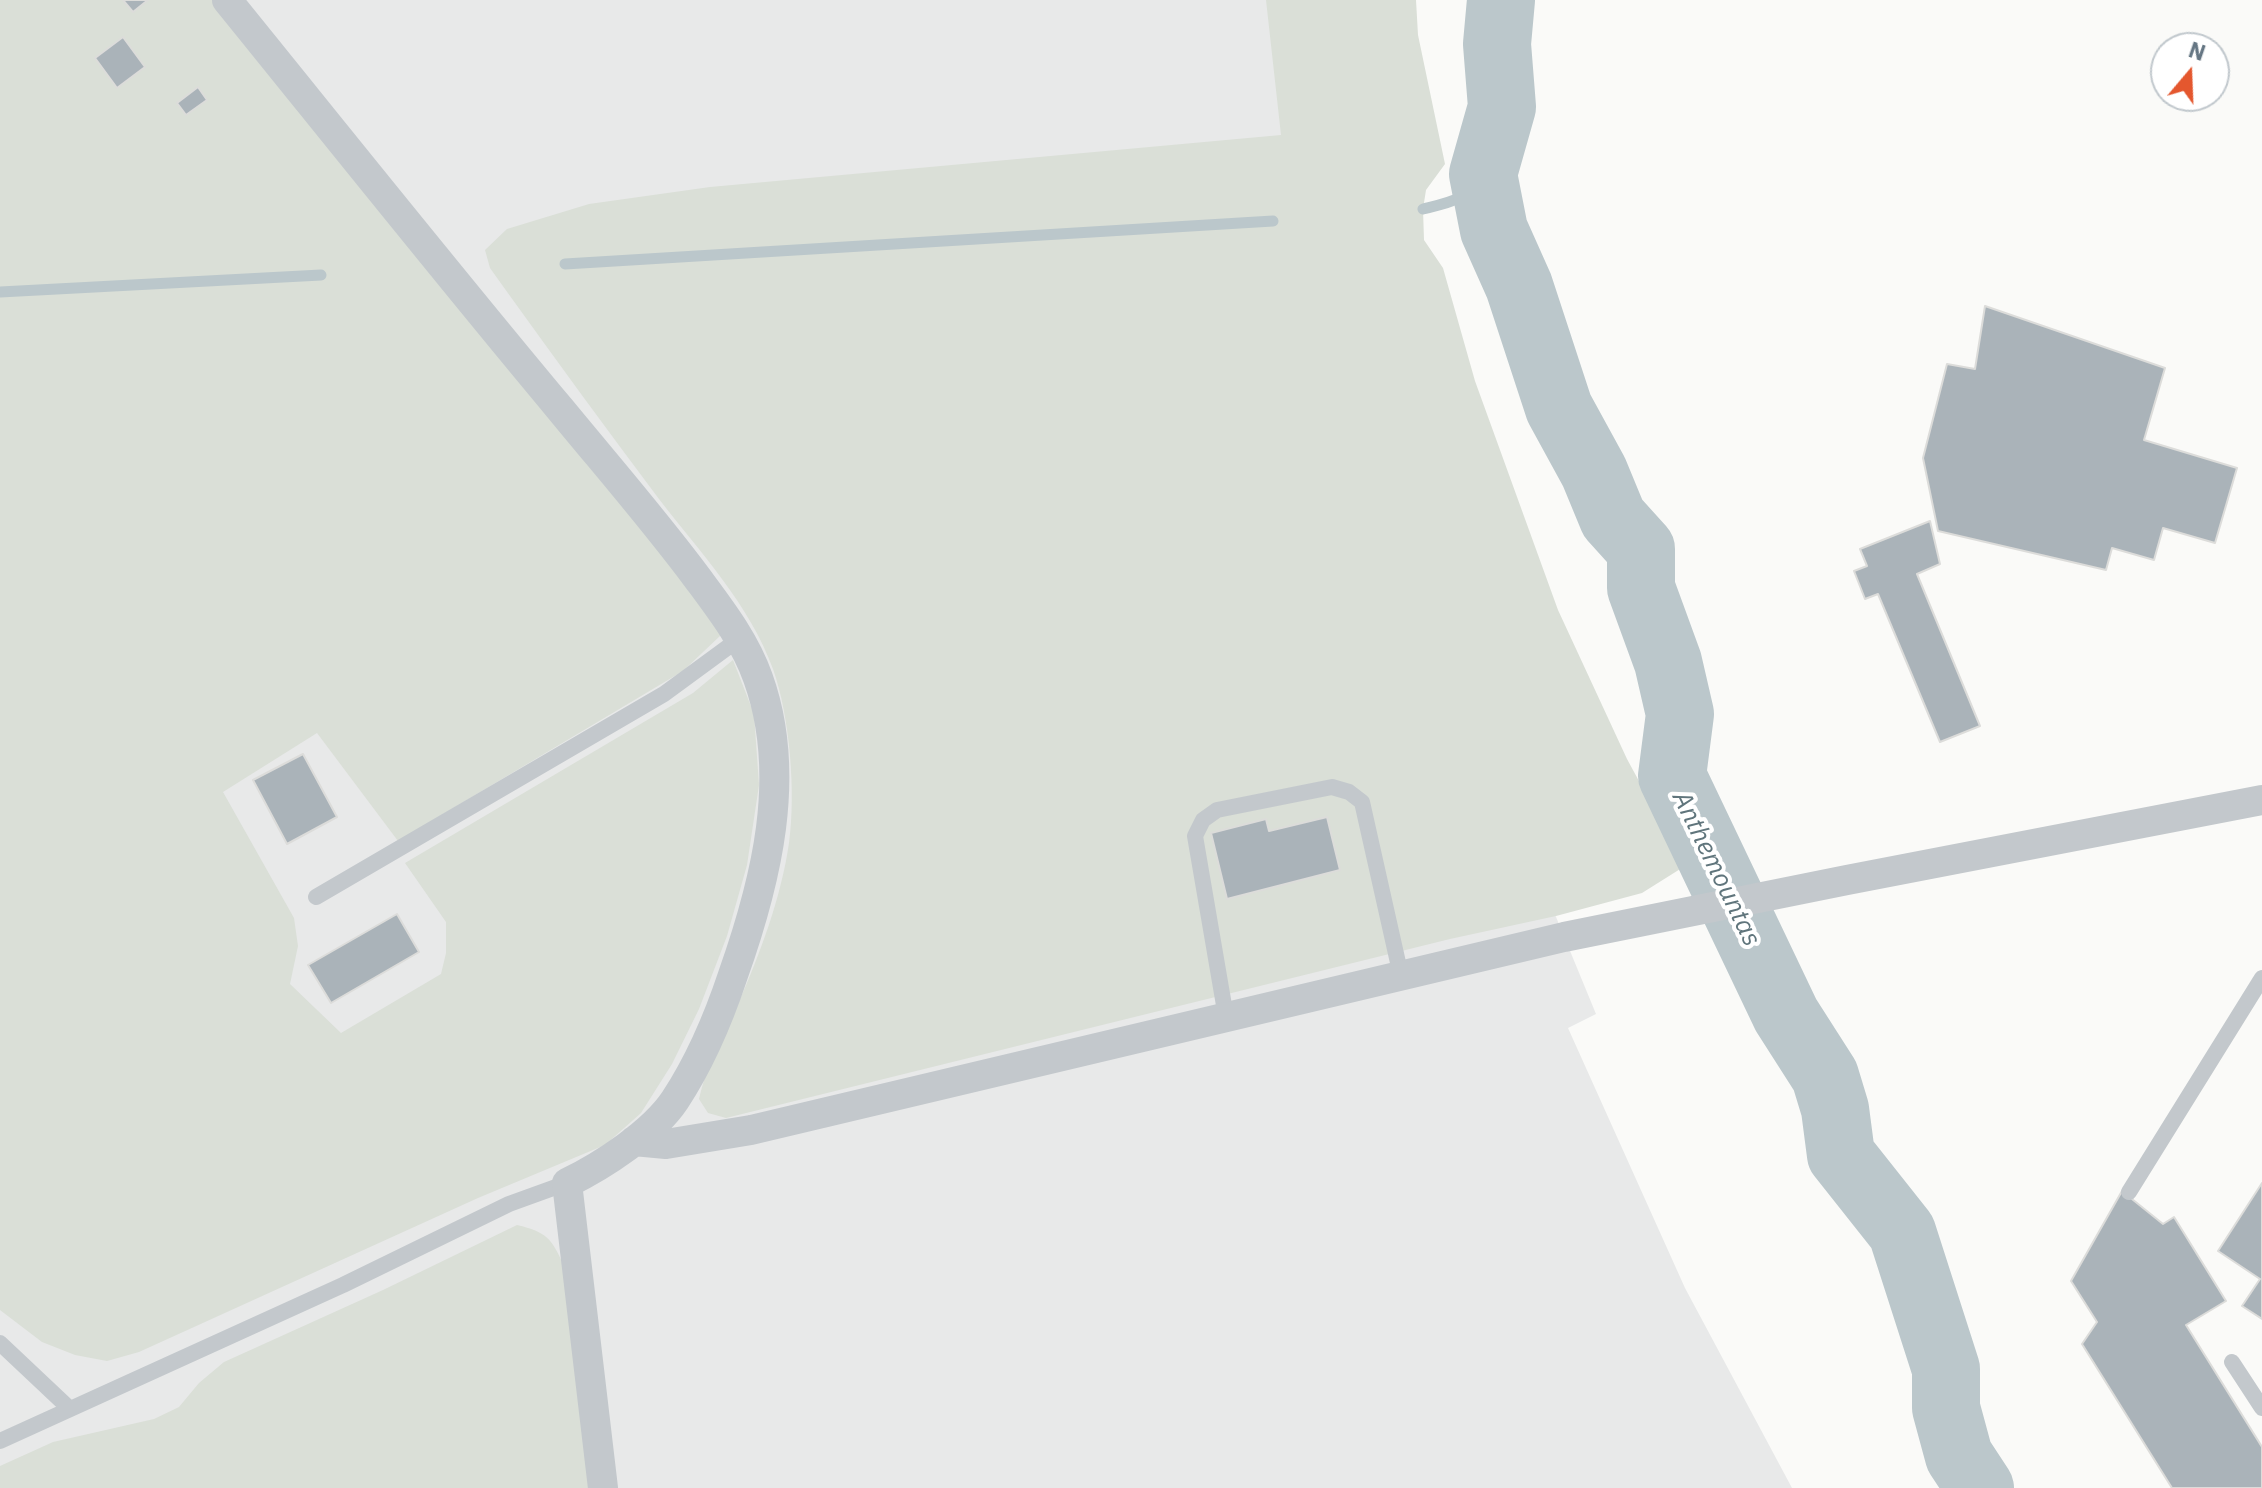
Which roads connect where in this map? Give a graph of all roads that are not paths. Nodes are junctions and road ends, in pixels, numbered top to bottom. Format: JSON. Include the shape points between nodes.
{"nodes":[{"id":1,"x":227,"y":0,"type":"edge"},
{"id":2,"x":739,"y":639,"type":"junction"},
{"id":3,"x":2262,"y":800,"type":"edge"},
{"id":4,"x":316,"y":897,"type":"dead end"},
{"id":5,"x":1401,"y":976,"type":"junction"},
{"id":6,"x":2262,"y":978,"type":"edge"},
{"id":7,"x":1226,"y":1017,"type":"junction"},
{"id":8,"x":634,"y":1141,"type":"junction"},
{"id":9,"x":567,"y":1183,"type":"junction"},
{"id":10,"x":2129,"y":1192,"type":"dead end"},
{"id":11,"x":0,"y":1343,"type":"edge"},
{"id":12,"x":2232,"y":1362,"type":"dead end"},
{"id":13,"x":2262,"y":1408,"type":"edge"},
{"id":14,"x":70,"y":1409,"type":"junction"},
{"id":15,"x":0,"y":1441,"type":"edge"},
{"id":16,"x":603,"y":1488,"type":"edge"}],
"edges":[{"from":1,"to":2,"type":"street","via":[[668,539]]},
{"from":2,"to":4,"type":"lane","via":[[664,694]]},
{"from":2,"to":8,"type":"street","via":[[758,677],[775,773],[762,885],[703,1049],[673,1102]]},
{"from":3,"to":5,"type":"street","via":[[1564,937]]},
{"from":5,"to":7,"type":"street"},
{"from":5,"to":7,"type":"lane","via":[[1362,802],[1332,787],[1217,810],[1203,820],[1195,836]]},
{"from":6,"to":10,"type":"lane"},
{"from":7,"to":8,"type":"street","via":[[709,1139]]},
{"from":8,"to":9,"type":"street"},
{"from":9,"to":14,"type":"lane","via":[[509,1204]]},
{"from":9,"to":16,"type":"street"},
{"from":11,"to":14,"type":"lane"},
{"from":12,"to":13,"type":"lane"},
{"from":14,"to":15,"type":"lane"}]}
